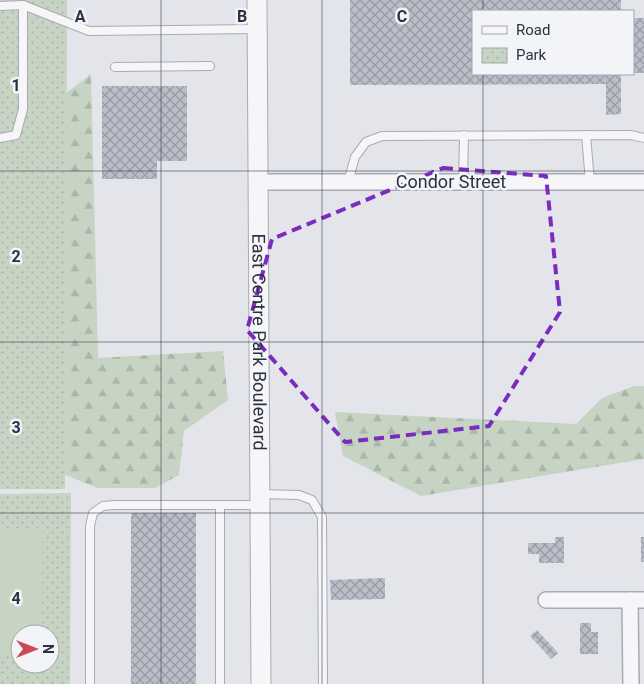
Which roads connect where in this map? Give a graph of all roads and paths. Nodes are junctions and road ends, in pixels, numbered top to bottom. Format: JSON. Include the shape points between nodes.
{"nodes":[{"id":1,"x":257,"y":0,"type":"edge"},
{"id":2,"x":22,"y":5,"type":"junction"},
{"id":3,"x":0,"y":6,"type":"edge"},
{"id":4,"x":257,"y":28,"type":"junction"},
{"id":5,"x":210,"y":66,"type":"dead end"},
{"id":6,"x":115,"y":67,"type":"dead end"},
{"id":7,"x":464,"y":135,"type":"junction"},
{"id":8,"x":586,"y":135,"type":"junction"},
{"id":9,"x":0,"y":138,"type":"edge"},
{"id":10,"x":644,"y":138,"type":"edge"},
{"id":11,"x":258,"y":182,"type":"junction"},
{"id":12,"x":348,"y":182,"type":"junction"},
{"id":13,"x":463,"y":182,"type":"junction"},
{"id":14,"x":590,"y":182,"type":"junction"},
{"id":15,"x":644,"y":182,"type":"edge"},
{"id":16,"x":261,"y":500,"type":"junction"},
{"id":17,"x":220,"y":505,"type":"junction"},
{"id":18,"x":546,"y":600,"type":"dead end"},
{"id":19,"x":637,"y":600,"type":"edge"},
{"id":20,"x":90,"y":684,"type":"edge"},
{"id":21,"x":220,"y":684,"type":"edge"},
{"id":22,"x":261,"y":684,"type":"edge"},
{"id":23,"x":323,"y":684,"type":"edge"},
{"id":24,"x":631,"y":684,"type":"edge"}],
"edges":[{"from":1,"to":4,"type":"street","name":"East Centre Park Boulevard"},
{"from":2,"to":3,"type":"lane"},
{"from":2,"to":4,"type":"lane","via":[[89,31]]},
{"from":2,"to":9,"type":"lane","via":[[23,109],[16,135]]},
{"from":4,"to":11,"type":"street","name":"East Centre Park Boulevard"},
{"from":5,"to":6,"type":"lane"},
{"from":7,"to":8,"type":"lane"},
{"from":7,"to":12,"type":"lane","via":[[382,136],[366,142],[355,157]]},
{"from":7,"to":13,"type":"lane"},
{"from":8,"to":10,"type":"lane"},
{"from":8,"to":14,"type":"lane"},
{"from":11,"to":12,"type":"street","name":"Condor Street"},
{"from":11,"to":16,"type":"street","name":"East Centre Park Boulevard"},
{"from":12,"to":13,"type":"street","name":"Condor Street"},
{"from":13,"to":14,"type":"street","name":"Condor Street"},
{"from":14,"to":15,"type":"street","name":"Condor Street"},
{"from":16,"to":17,"type":"lane"},
{"from":16,"to":22,"type":"street","name":"East Centre Park Boulevard"},
{"from":16,"to":23,"type":"lane","via":[[299,495],[312,500],[322,517]]},
{"from":17,"to":20,"type":"lane","via":[[114,505],[103,506],[94,513],[90,526]]},
{"from":17,"to":21,"type":"lane"},
{"from":18,"to":19,"type":"street"},
{"from":19,"to":24,"type":"street"}]}
